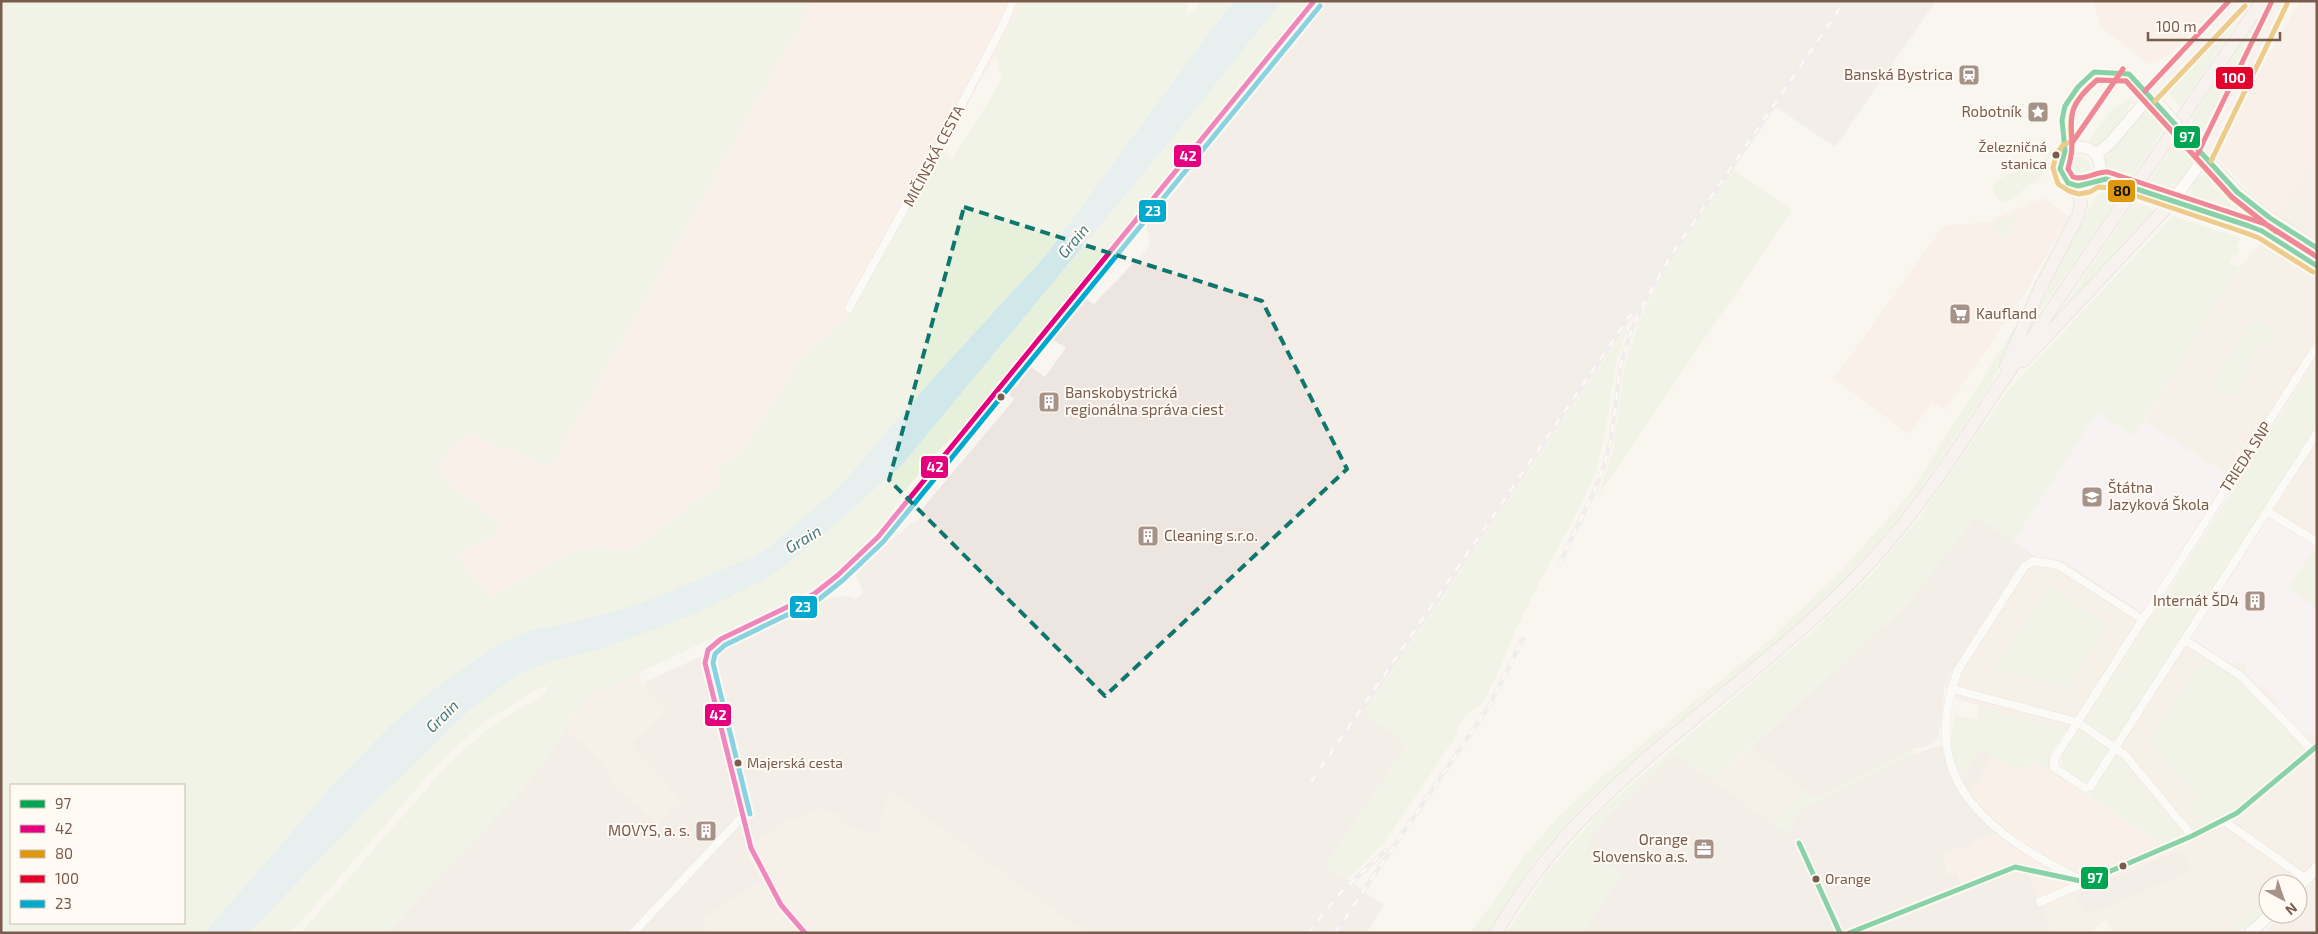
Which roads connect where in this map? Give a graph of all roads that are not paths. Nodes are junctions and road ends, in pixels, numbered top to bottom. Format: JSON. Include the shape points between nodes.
{"nodes":[{"id":1,"x":1013,"y":1,"type":"edge"},
{"id":2,"x":1314,"y":1,"type":"edge"},
{"id":3,"x":2240,"y":1,"type":"edge"},
{"id":4,"x":2262,"y":1,"type":"edge"},
{"id":5,"x":2280,"y":1,"type":"edge"},
{"id":6,"x":2150,"y":96,"type":"junction"},
{"id":7,"x":2096,"y":155,"type":"junction"},
{"id":8,"x":2204,"y":158,"type":"junction"},
{"id":9,"x":2096,"y":179,"type":"junction"},
{"id":10,"x":2077,"y":187,"type":"junction"},
{"id":11,"x":2172,"y":202,"type":"junction"},
{"id":12,"x":2317,"y":248,"type":"edge"},
{"id":13,"x":2317,"y":266,"type":"edge"},
{"id":14,"x":849,"y":308,"type":"dead end"},
{"id":15,"x":2317,"y":346,"type":"edge"},
{"id":16,"x":1996,"y":391,"type":"junction"},
{"id":17,"x":2317,"y":433,"type":"edge"},
{"id":18,"x":2267,"y":510,"type":"junction"},
{"id":19,"x":2317,"y":542,"type":"edge"},
{"id":20,"x":2142,"y":619,"type":"junction"},
{"id":21,"x":2185,"y":640,"type":"junction"},
{"id":22,"x":1952,"y":689,"type":"junction"},
{"id":23,"x":2077,"y":722,"type":"junction"},
{"id":24,"x":2115,"y":748,"type":"junction"},
{"id":25,"x":2314,"y":748,"type":"edge"},
{"id":26,"x":743,"y":816,"type":"junction"},
{"id":27,"x":2224,"y":821,"type":"junction"},
{"id":28,"x":2192,"y":836,"type":"junction"},
{"id":29,"x":1799,"y":843,"type":"dead end"},
{"id":30,"x":2317,"y":868,"type":"edge"},
{"id":31,"x":2291,"y":874,"type":"edge"},
{"id":32,"x":2308,"y":877,"type":"edge"},
{"id":33,"x":2085,"y":882,"type":"junction"},
{"id":34,"x":2040,"y":902,"type":"dead end"},
{"id":35,"x":2259,"y":924,"type":"edge"},
{"id":36,"x":633,"y":933,"type":"edge"},
{"id":37,"x":804,"y":933,"type":"edge"},
{"id":38,"x":1496,"y":933,"type":"edge"},
{"id":39,"x":1840,"y":933,"type":"edge"},
{"id":40,"x":1848,"y":933,"type":"edge"},
{"id":41,"x":2250,"y":933,"type":"edge"}],
"edges":[{"from":1,"to":14,"type":"street","name":"MIČINSKÁ CESTA","via":[[949,128]]},
{"from":2,"to":26,"type":"street","via":[[878,537],[814,594],[721,640],[708,650],[705,663]]},
{"from":3,"to":6,"type":"main road"},
{"from":4,"to":16,"type":"main road"},
{"from":5,"to":8,"type":"main road"},
{"from":6,"to":7,"type":"street"},
{"from":6,"to":8,"type":"street","bridge":true},
{"from":7,"to":9,"type":"street","via":[[2100,167]]},
{"from":7,"to":10,"type":"street","via":[[2078,147],[2063,157],[2062,175]]},
{"from":8,"to":11,"type":"street"},
{"from":8,"to":12,"type":"street","via":[[2259,211]]},
{"from":9,"to":10,"type":"street"},
{"from":9,"to":11,"type":"street","bridge":true,"via":[[2115,181]]},
{"from":10,"to":16,"type":"main road","via":[[2081,204],[2078,216],[2020,330]]},
{"from":11,"to":13,"type":"street","via":[[2262,231]]},
{"from":11,"to":16,"type":"main road"},
{"from":15,"to":20,"type":"street","name":"TRIEDA SNP"},
{"from":16,"to":38,"type":"main road","via":[[1909,517],[1858,575],[1796,634],[1590,811],[1539,868]]},
{"from":17,"to":18,"type":"street","name":"TRIEDA SNP"},
{"from":18,"to":19,"type":"street"},
{"from":18,"to":21,"type":"street","name":"TRIEDA SNP"},
{"from":20,"to":22,"type":"street","via":[[2058,565],[2033,561],[2028,563],[1958,670]]},
{"from":20,"to":23,"type":"street","name":"TRIEDA SNP"},
{"from":21,"to":24,"type":"street","name":"TRIEDA SNP"},
{"from":21,"to":25,"type":"street","via":[[2241,676]]},
{"from":22,"to":23,"type":"street"},
{"from":22,"to":33,"type":"street","via":[[1946,726],[1947,753],[1955,780],[1963,793],[2006,835]]},
{"from":23,"to":24,"type":"street"},
{"from":23,"to":24,"type":"street","name":"TRIEDA SNP","via":[[2054,763],[2058,770],[2084,788],[2090,787]]},
{"from":24,"to":28,"type":"street","via":[[2125,755]]},
{"from":25,"to":27,"type":"street"},
{"from":26,"to":36,"type":"street"},
{"from":26,"to":37,"type":"street","via":[[751,848],[780,906]]},
{"from":27,"to":28,"type":"street"},
{"from":27,"to":31,"type":"street"},
{"from":28,"to":33,"type":"street"},
{"from":29,"to":39,"type":"street"},
{"from":30,"to":32,"type":"street"},
{"from":33,"to":34,"type":"street"},
{"from":33,"to":40,"type":"street","via":[[2015,867]]},
{"from":35,"to":41,"type":"street"}]}
